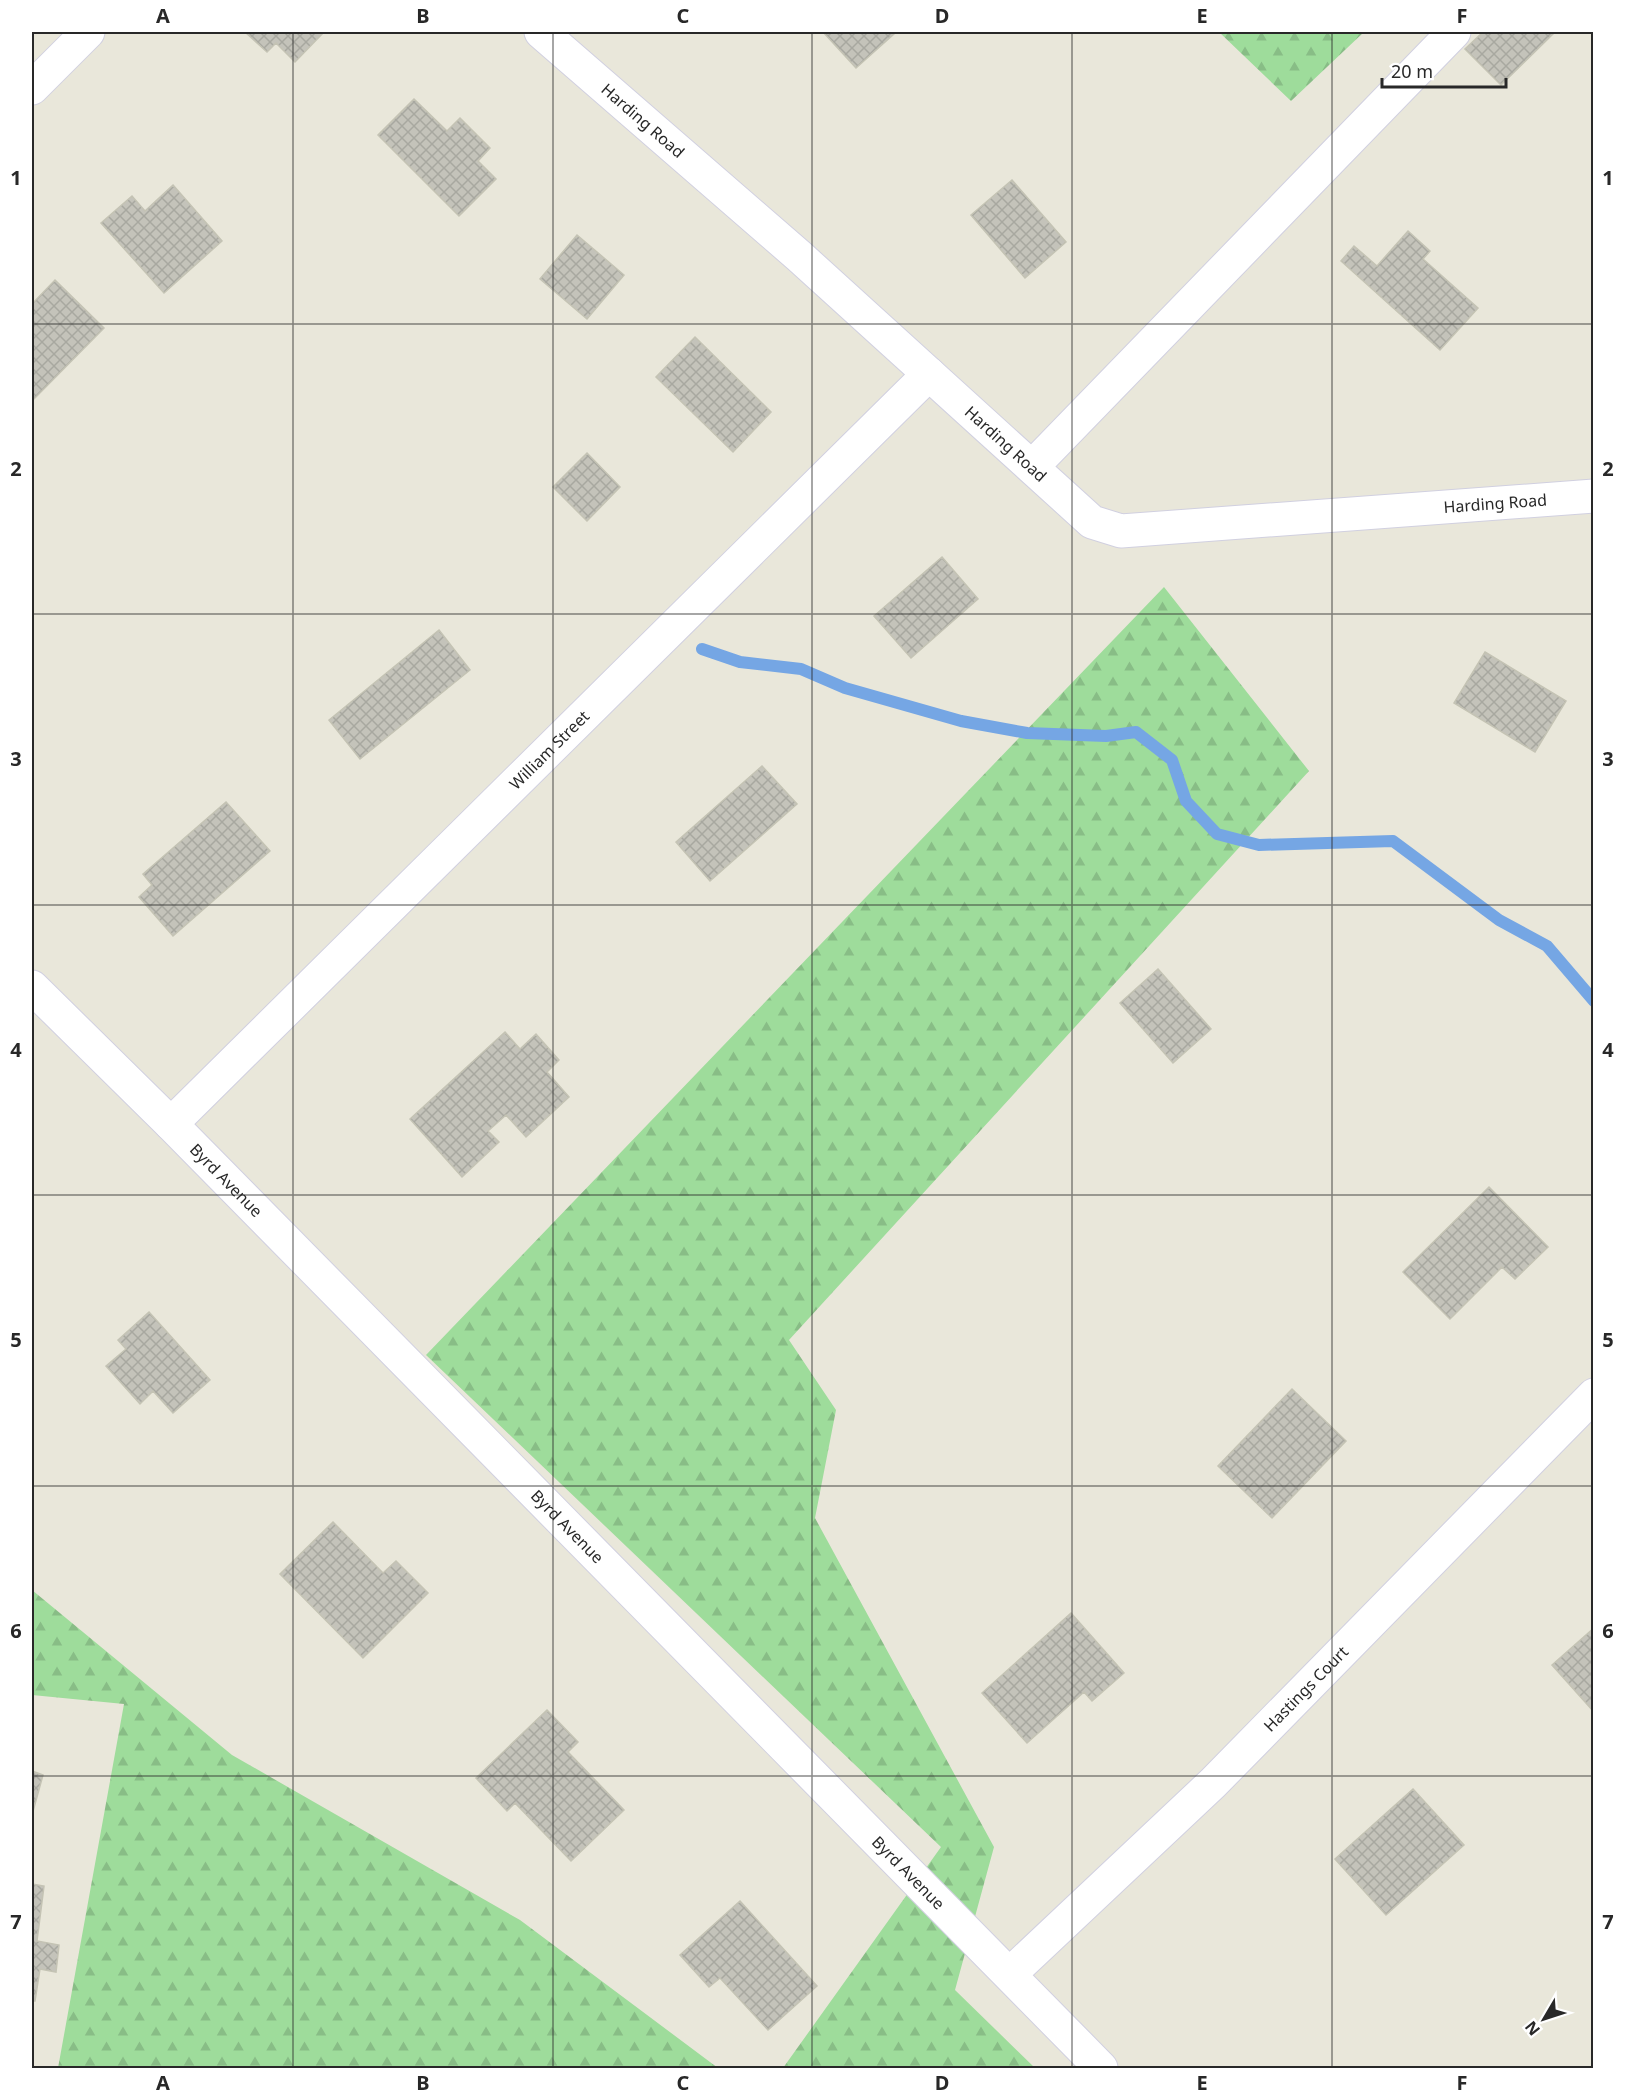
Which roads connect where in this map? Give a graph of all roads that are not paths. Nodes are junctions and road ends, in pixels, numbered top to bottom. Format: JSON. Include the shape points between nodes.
{"nodes":[{"id":1,"x":88,"y":32,"type":"edge"},
{"id":2,"x":541,"y":32,"type":"edge"},
{"id":3,"x":1454,"y":32,"type":"edge"},
{"id":4,"x":32,"y":88,"type":"edge"},
{"id":5,"x":929,"y":374,"type":"junction"},
{"id":6,"x":1032,"y":467,"type":"junction"},
{"id":7,"x":1593,"y":496,"type":"edge"},
{"id":8,"x":32,"y":987,"type":"edge"},
{"id":9,"x":171,"y":1124,"type":"junction"},
{"id":10,"x":1593,"y":1395,"type":"edge"},
{"id":11,"x":1010,"y":1974,"type":"junction"},
{"id":12,"x":1101,"y":2068,"type":"edge"}],
"edges":[{"from":1,"to":4,"type":"street"},
{"from":2,"to":5,"type":"street","name":"Harding Road","via":[[799,255]]},
{"from":3,"to":6,"type":"street"},
{"from":5,"to":6,"type":"street","name":"Harding Road"},
{"from":5,"to":9,"type":"street","name":"William Street"},
{"from":6,"to":7,"type":"street","name":"Harding Road","via":[[1092,522],[1121,531]]},
{"from":8,"to":9,"type":"street","name":"Byrd Avenue"},
{"from":9,"to":11,"type":"street","name":"Byrd Avenue"},
{"from":10,"to":11,"type":"street","name":"Hastings Court","via":[[1213,1783]]},
{"from":11,"to":12,"type":"street","name":"Byrd Avenue"}]}
